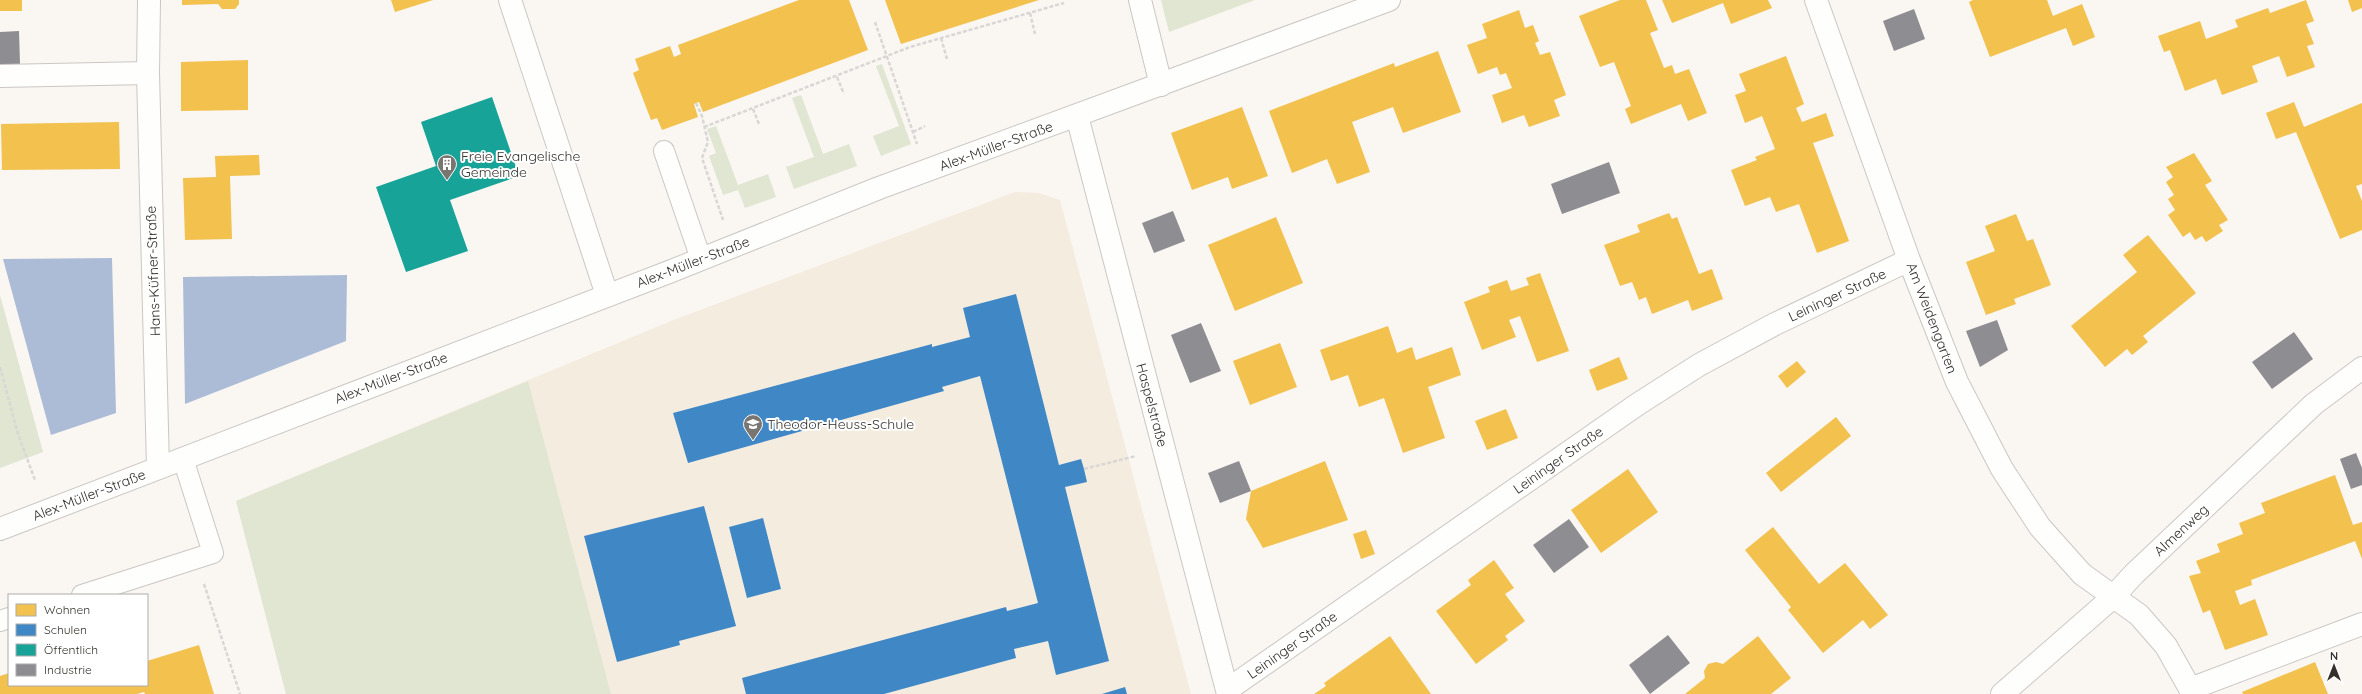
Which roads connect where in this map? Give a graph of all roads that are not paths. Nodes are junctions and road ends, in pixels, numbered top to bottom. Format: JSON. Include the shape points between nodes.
{"nodes":[{"id":1,"x":149,"y":0,"type":"edge"},
{"id":2,"x":510,"y":0,"type":"edge"},
{"id":3,"x":1140,"y":0,"type":"edge"},
{"id":4,"x":1389,"y":0,"type":"edge"},
{"id":5,"x":1816,"y":0,"type":"edge"},
{"id":6,"x":148,"y":73,"type":"junction"},
{"id":7,"x":0,"y":76,"type":"edge"},
{"id":8,"x":1161,"y":84,"type":"junction"},
{"id":9,"x":1076,"y":116,"type":"junction"},
{"id":10,"x":664,"y":151,"type":"dead end"},
{"id":11,"x":701,"y":259,"type":"junction"},
{"id":12,"x":1909,"y":260,"type":"junction"},
{"id":13,"x":607,"y":295,"type":"junction"},
{"id":14,"x":2362,"y":368,"type":"edge"},
{"id":15,"x":184,"y":459,"type":"junction"},
{"id":16,"x":158,"y":468,"type":"junction"},
{"id":17,"x":0,"y":529,"type":"edge"},
{"id":18,"x":85,"y":594,"type":"edge"},
{"id":19,"x":2112,"y":598,"type":"junction"},
{"id":20,"x":2362,"y":624,"type":"edge"},
{"id":21,"x":1227,"y":692,"type":"edge"},
{"id":22,"x":2191,"y":692,"type":"edge"},
{"id":23,"x":2002,"y":694,"type":"edge"}],
"edges":[{"from":1,"to":6,"type":"street","name":"Hans-Küfner-Straße"},
{"from":2,"to":13,"type":"street"},
{"from":3,"to":8,"type":"street"},
{"from":4,"to":8,"type":"street","name":"Alex-Müller-Straße"},
{"from":5,"to":12,"type":"street","name":"Am Weidengarten"},
{"from":6,"to":7,"type":"street"},
{"from":6,"to":16,"type":"street","name":"Hans-Küfner-Straße"},
{"from":8,"to":9,"type":"street","name":"Alex-Müller-Straße"},
{"from":9,"to":11,"type":"street","name":"Alex-Müller-Straße","via":[[879,188]]},
{"from":9,"to":21,"type":"street","name":"Haspelstraße"},
{"from":10,"to":11,"type":"lane"},
{"from":11,"to":13,"type":"street","name":"Alex-Müller-Straße"},
{"from":12,"to":19,"type":"street","name":"Am Weidengarten","via":[[1957,382],[2002,469],[2040,527],[2082,574]]},
{"from":12,"to":21,"type":"street","name":"Leininger Straße","via":[[1775,324],[1698,365],[1638,404]]},
{"from":13,"to":15,"type":"street","name":"Alex-Müller-Straße"},
{"from":14,"to":19,"type":"street","name":"Almenweg","via":[[2314,404],[2134,574]]},
{"from":15,"to":16,"type":"street","name":"Alex-Müller-Straße"},
{"from":15,"to":18,"type":"lane","via":[[213,554]]},
{"from":16,"to":17,"type":"street","name":"Alex-Müller-Straße"},
{"from":19,"to":22,"type":"street","name":"Am Weidengarten","via":[[2139,615],[2166,646]]},
{"from":19,"to":23,"type":"street","name":"Almenweg"},
{"from":20,"to":22,"type":"street"}]}
